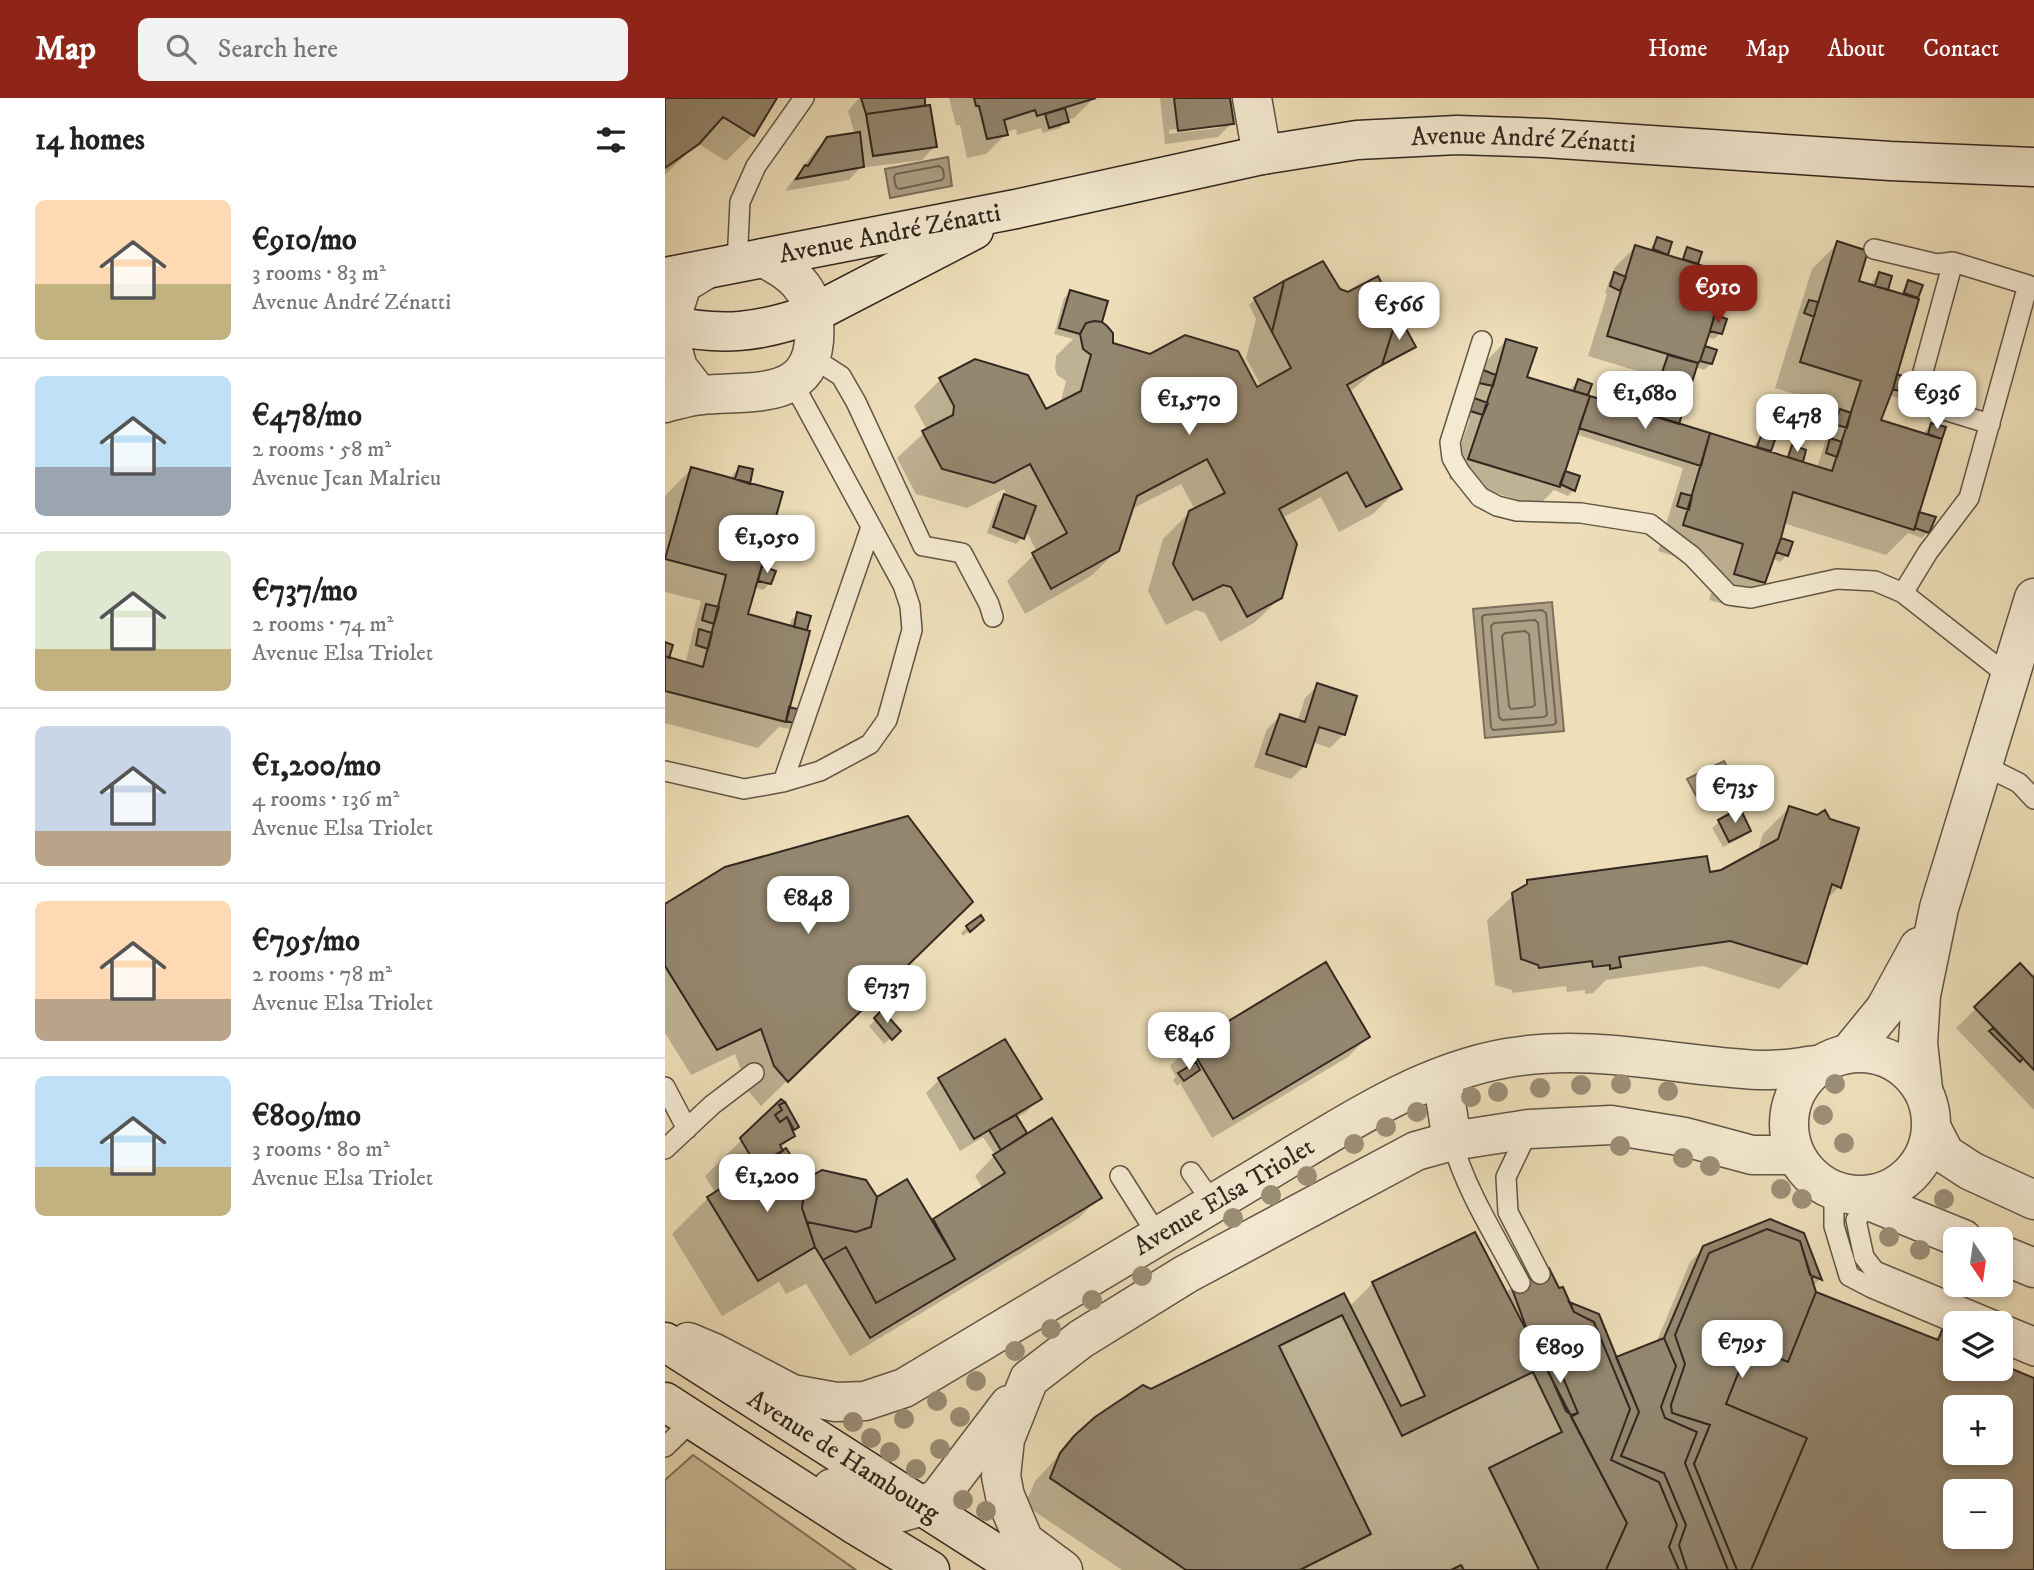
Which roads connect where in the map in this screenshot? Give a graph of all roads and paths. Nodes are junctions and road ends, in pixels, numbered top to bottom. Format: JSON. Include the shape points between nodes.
{"nodes":[{"id":1,"x":804,"y":98,"type":"edge"},
{"id":2,"x":1252,"y":98,"type":"edge"},
{"id":3,"x":1262,"y":155,"type":"junction"},
{"id":4,"x":2034,"y":167,"type":"edge"},
{"id":5,"x":1016,"y":209,"type":"junction"},
{"id":6,"x":1874,"y":249,"type":"dead end"},
{"id":7,"x":1953,"y":262,"type":"junction"},
{"id":8,"x":736,"y":264,"type":"junction"},
{"id":9,"x":665,"y":277,"type":"edge"},
{"id":10,"x":814,"y":313,"type":"junction"},
{"id":11,"x":667,"y":324,"type":"edge"},
{"id":12,"x":1482,"y":341,"type":"dead end"},
{"id":13,"x":802,"y":370,"type":"junction"},
{"id":14,"x":682,"y":399,"type":"edge"},
{"id":15,"x":1990,"y":424,"type":"junction"},
{"id":16,"x":871,"y":527,"type":"junction"},
{"id":17,"x":1903,"y":593,"type":"junction"},
{"id":18,"x":2034,"y":598,"type":"edge"},
{"id":19,"x":993,"y":617,"type":"dead end"},
{"id":20,"x":2010,"y":677,"type":"junction"},
{"id":21,"x":1983,"y":765,"type":"junction"},
{"id":22,"x":665,"y":771,"type":"edge"},
{"id":23,"x":783,"y":782,"type":"junction"},
{"id":24,"x":2034,"y":799,"type":"edge"},
{"id":25,"x":1939,"y":908,"type":"junction"},
{"id":26,"x":1834,"y":1058,"type":"junction"},
{"id":27,"x":754,"y":1073,"type":"dead end"},
{"id":28,"x":1442,"y":1077,"type":"junction"},
{"id":29,"x":665,"y":1087,"type":"edge"},
{"id":30,"x":1923,"y":1089,"type":"junction"},
{"id":31,"x":687,"y":1129,"type":"junction"},
{"id":32,"x":1529,"y":1129,"type":"junction"},
{"id":33,"x":1931,"y":1129,"type":"junction"},
{"id":34,"x":1452,"y":1141,"type":"junction"},
{"id":35,"x":665,"y":1149,"type":"edge"},
{"id":36,"x":1795,"y":1156,"type":"junction"},
{"id":37,"x":1191,"y":1172,"type":"dead end"},
{"id":38,"x":1121,"y":1176,"type":"dead end"},
{"id":39,"x":1854,"y":1196,"type":"junction"},
{"id":40,"x":2034,"y":1200,"type":"edge"},
{"id":41,"x":1213,"y":1203,"type":"junction"},
{"id":42,"x":1943,"y":1231,"type":"edge"},
{"id":43,"x":1158,"y":1236,"type":"junction"},
{"id":44,"x":2013,"y":1259,"type":"edge"},
{"id":45,"x":2034,"y":1268,"type":"edge"},
{"id":46,"x":1186,"y":1274,"type":"junction"},
{"id":47,"x":1540,"y":1274,"type":"dead end"},
{"id":48,"x":1520,"y":1283,"type":"dead end"},
{"id":49,"x":1943,"y":1318,"type":"edge"},
{"id":50,"x":665,"y":1332,"type":"edge"},
{"id":51,"x":2034,"y":1337,"type":"edge"},
{"id":52,"x":665,"y":1342,"type":"edge"},
{"id":53,"x":2013,"y":1347,"type":"edge"},
{"id":54,"x":2034,"y":1356,"type":"edge"},
{"id":55,"x":1029,"y":1379,"type":"junction"},
{"id":56,"x":665,"y":1381,"type":"edge"},
{"id":57,"x":679,"y":1411,"type":"edge"},
{"id":58,"x":665,"y":1447,"type":"edge"},
{"id":59,"x":923,"y":1506,"type":"junction"},
{"id":60,"x":930,"y":1570,"type":"edge"},
{"id":61,"x":1022,"y":1570,"type":"edge"},
{"id":62,"x":1063,"y":1570,"type":"edge"}],
"edges":[{"from":1,"to":8,"type":"lane","via":[[756,166],[740,202]]},
{"from":2,"to":3,"type":"street"},
{"from":3,"to":4,"type":"street","name":"Avenue André Zénatti","via":[[1357,140],[1457,135]]},
{"from":3,"to":5,"type":"street","name":"Avenue André Zénatti"},
{"from":5,"to":8,"type":"street","name":"Avenue André Zénatti"},
{"from":5,"to":10,"type":"street","name":"Avenue André Zénatti"},
{"from":6,"to":7,"type":"lane","via":[[1937,264]]},
{"from":7,"to":15,"type":"lane","via":[[2028,285]]},
{"from":7,"to":15,"type":"lane","via":[[1915,401]]},
{"from":8,"to":9,"type":"street","name":"Avenue André Zénatti"},
{"from":8,"to":10,"type":"street","name":"Avenue André Zénatti","via":[[779,266],[803,285]]},
{"from":8,"to":11,"type":"street","name":"Avenue André Zénatti","via":[[682,284]]},
{"from":10,"to":11,"type":"street","name":"Avenue André Zénatti","via":[[742,332]]},
{"from":10,"to":13,"type":"street","name":"Avenue André Zénatti","via":[[815,333]]},
{"from":11,"to":14,"type":"street","name":"Avenue André Zénatti"},
{"from":12,"to":17,"type":"lane","via":[[1450,442],[1452,458],[1480,497],[1517,511],[1581,513],[1650,524],[1692,556],[1729,595],[1751,598],[1837,579],[1875,581]]},
{"from":13,"to":14,"type":"street","name":"Avenue André Zénatti","via":[[782,387]]},
{"from":13,"to":16,"type":"lane"},
{"from":13,"to":19,"type":"lane","via":[[841,376],[923,545],[962,553]]},
{"from":15,"to":17,"type":"lane","via":[[1969,498]]},
{"from":16,"to":23,"type":"lane"},
{"from":16,"to":23,"type":"lane","via":[[903,585],[912,630],[887,720],[870,744],[820,771]]},
{"from":17,"to":20,"type":"lane"},
{"from":18,"to":20,"type":"street"},
{"from":20,"to":21,"type":"street"},
{"from":21,"to":24,"type":"lane","via":[[2019,783]]},
{"from":21,"to":25,"type":"street"},
{"from":22,"to":23,"type":"lane","via":[[744,789]]},
{"from":25,"to":26,"type":"street","via":[[1885,1009]]},
{"from":25,"to":30,"type":"street","via":[[1921,995],[1918,1043]]},
{"from":26,"to":28,"type":"street","name":"Avenue Elsa Triolet","via":[[1763,1070],[1617,1055],[1546,1055],[1482,1063]]},
{"from":26,"to":30,"type":"street","via":[[1880,1055],[1902,1066]]},
{"from":26,"to":36,"type":"street","via":[[1799,1084],[1788,1114]]},
{"from":27,"to":31,"type":"lane"},
{"from":28,"to":34,"type":"street"},
{"from":28,"to":41,"type":"street","name":"Avenue Elsa Triolet","via":[[1382,1104]]},
{"from":29,"to":31,"type":"lane"},
{"from":30,"to":33,"type":"street"},
{"from":31,"to":35,"type":"lane"},
{"from":32,"to":34,"type":"street","name":"Avenue Elsa Triolet"},
{"from":32,"to":36,"type":"street","name":"Avenue Elsa Triolet","via":[[1611,1125],[1685,1137],[1752,1155]]},
{"from":32,"to":47,"type":"lane","via":[[1506,1177],[1508,1212]]},
{"from":33,"to":39,"type":"street","via":[[1929,1145],[1916,1169],[1889,1190]]},
{"from":33,"to":40,"type":"street","via":[[1945,1154]]},
{"from":34,"to":46,"type":"street","name":"Avenue Elsa Triolet","via":[[1416,1151]]},
{"from":34,"to":48,"type":"lane","via":[[1478,1204]]},
{"from":36,"to":39,"type":"street","via":[[1825,1188]]},
{"from":37,"to":41,"type":"lane"},
{"from":38,"to":43,"type":"lane"},
{"from":39,"to":42,"type":"street"},
{"from":39,"to":49,"type":"lane","via":[[1834,1226],[1849,1276]]},
{"from":39,"to":51,"type":"lane","via":[[1864,1257],[1875,1271]]},
{"from":41,"to":43,"type":"street","name":"Avenue Elsa Triolet"},
{"from":43,"to":46,"type":"street"},
{"from":43,"to":50,"type":"street","name":"Avenue Elsa Triolet","via":[[904,1388],[865,1401],[836,1402],[792,1394]]},
{"from":44,"to":45,"type":"street"},
{"from":46,"to":55,"type":"street","name":"Avenue Elsa Triolet","via":[[1081,1339]]},
{"from":52,"to":59,"type":"street","name":"Avenue de Hambourg"},
{"from":53,"to":54,"type":"lane"},
{"from":55,"to":59,"type":"street","name":"Avenue Elsa Triolet","via":[[939,1497]]},
{"from":55,"to":62,"type":"street","via":[[1005,1439],[1001,1476],[1024,1541]]},
{"from":56,"to":59,"type":"street","via":[[874,1515]]},
{"from":57,"to":58,"type":"lane"},
{"from":57,"to":60,"type":"street","name":"Avenue de Hambourg"},
{"from":59,"to":61,"type":"street","name":"Avenue de Hambourg"}]}
